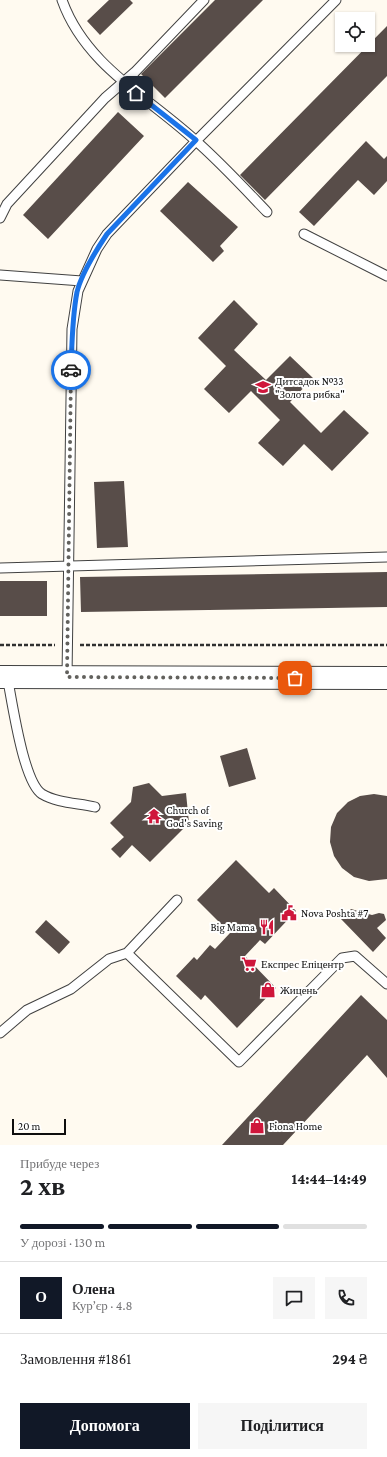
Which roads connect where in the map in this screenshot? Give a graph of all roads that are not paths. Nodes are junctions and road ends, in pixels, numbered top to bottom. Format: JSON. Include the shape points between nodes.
{"nodes":[{"id":1,"x":62,"y":0,"type":"edge"},
{"id":2,"x":204,"y":0,"type":"edge"},
{"id":3,"x":336,"y":0,"type":"edge"},
{"id":4,"x":123,"y":84,"type":"junction"},
{"id":5,"x":196,"y":140,"type":"junction"},
{"id":6,"x":267,"y":212,"type":"dead end"},
{"id":7,"x":0,"y":218,"type":"edge"},
{"id":8,"x":304,"y":234,"type":"dead end"},
{"id":9,"x":0,"y":275,"type":"edge"},
{"id":10,"x":387,"y":276,"type":"edge"},
{"id":11,"x":82,"y":281,"type":"junction"},
{"id":12,"x":387,"y":557,"type":"edge"},
{"id":13,"x":68,"y":567,"type":"junction"},
{"id":14,"x":0,"y":568,"type":"edge"},
{"id":15,"x":3,"y":676,"type":"edge"},
{"id":16,"x":67,"y":677,"type":"junction"},
{"id":17,"x":387,"y":678,"type":"edge"},
{"id":18,"x":96,"y":806,"type":"dead end"},
{"id":19,"x":177,"y":900,"type":"dead end"},
{"id":20,"x":127,"y":953,"type":"junction"},
{"id":21,"x":387,"y":984,"type":"edge"},
{"id":22,"x":0,"y":1033,"type":"edge"}],
"edges":[{"from":1,"to":4,"type":"lane","via":[[76,32]]},
{"from":2,"to":4,"type":"lane"},
{"from":3,"to":5,"type":"lane"},
{"from":4,"to":5,"type":"lane"},
{"from":4,"to":7,"type":"lane","via":[[105,98],[12,198]]},
{"from":5,"to":6,"type":"lane"},
{"from":5,"to":11,"type":"lane","via":[[107,234]]},
{"from":8,"to":10,"type":"lane"},
{"from":9,"to":11,"type":"lane"},
{"from":11,"to":13,"type":"lane","via":[[72,329]]},
{"from":12,"to":13,"type":"lane"},
{"from":13,"to":14,"type":"lane"},
{"from":13,"to":16,"type":"lane"},
{"from":15,"to":16,"type":"street"},
{"from":15,"to":18,"type":"lane","via":[[22,750],[32,780],[40,792],[52,799]]},
{"from":16,"to":17,"type":"street"},
{"from":19,"to":20,"type":"lane"},
{"from":20,"to":21,"type":"lane","via":[[238,1062],[342,958],[355,956]]},
{"from":20,"to":22,"type":"lane","via":[[109,959],[71,989],[27,1010]]}]}
